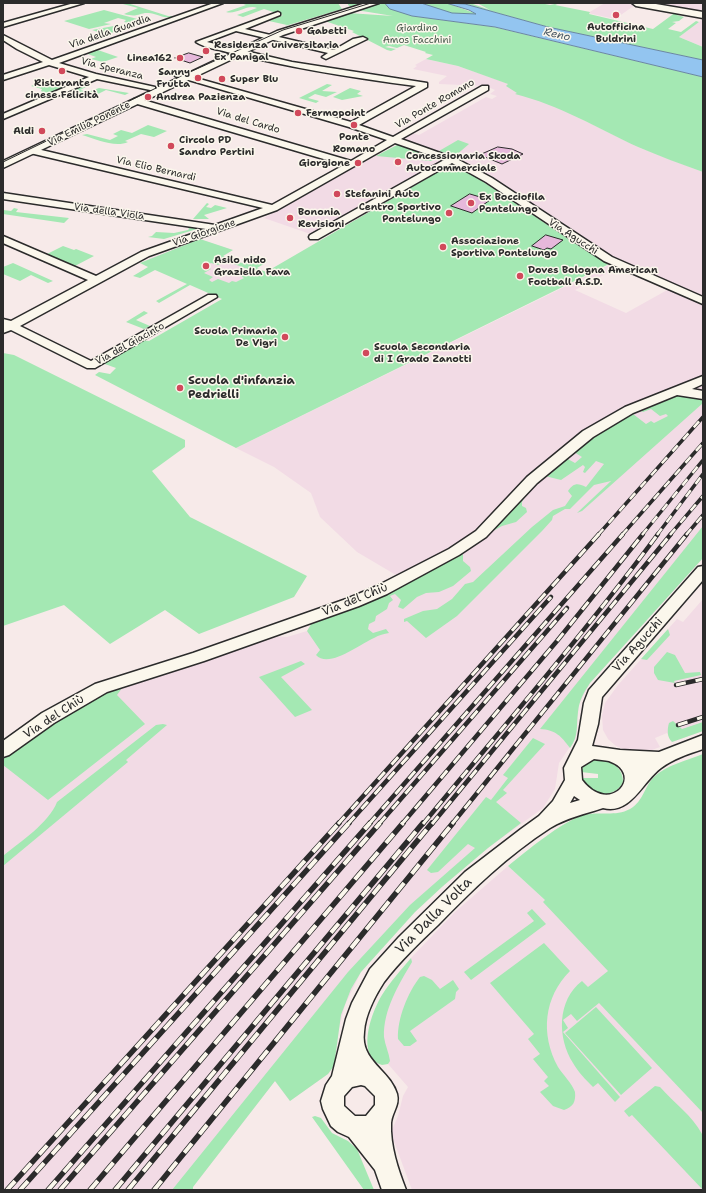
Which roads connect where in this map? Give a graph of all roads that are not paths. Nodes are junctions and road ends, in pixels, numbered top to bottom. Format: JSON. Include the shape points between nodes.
{"nodes":[{"id":1,"x":81,"y":3,"type":"edge"},
{"id":2,"x":220,"y":3,"type":"edge"},
{"id":3,"x":367,"y":3,"type":"edge"},
{"id":4,"x":375,"y":3,"type":"edge"},
{"id":5,"x":636,"y":3,"type":"edge"},
{"id":6,"x":278,"y":14,"type":"dead end"},
{"id":7,"x":703,"y":15,"type":"edge"},
{"id":8,"x":3,"y":25,"type":"edge"},
{"id":9,"x":293,"y":27,"type":"junction"},
{"id":10,"x":238,"y":29,"type":"junction"},
{"id":11,"x":269,"y":37,"type":"junction"},
{"id":12,"x":4,"y":39,"type":"edge"},
{"id":13,"x":363,"y":39,"type":"dead end"},
{"id":14,"x":19,"y":47,"type":"junction"},
{"id":15,"x":9,"y":50,"type":"dead end"},
{"id":16,"x":236,"y":52,"type":"junction"},
{"id":17,"x":335,"y":52,"type":"junction"},
{"id":18,"x":50,"y":62,"type":"junction"},
{"id":19,"x":310,"y":67,"type":"junction"},
{"id":20,"x":97,"y":76,"type":"junction"},
{"id":21,"x":182,"y":77,"type":"junction"},
{"id":22,"x":3,"y":78,"type":"edge"},
{"id":23,"x":485,"y":88,"type":"dead end"},
{"id":24,"x":152,"y":89,"type":"junction"},
{"id":25,"x":137,"y":101,"type":"junction"},
{"id":26,"x":3,"y":117,"type":"edge"},
{"id":27,"x":352,"y":125,"type":"junction"},
{"id":28,"x":396,"y":140,"type":"junction"},
{"id":29,"x":33,"y":151,"type":"junction"},
{"id":30,"x":3,"y":160,"type":"edge"},
{"id":31,"x":451,"y":160,"type":"junction"},
{"id":32,"x":352,"y":164,"type":"junction"},
{"id":33,"x":3,"y":165,"type":"edge"},
{"id":34,"x":3,"y":196,"type":"edge"},
{"id":35,"x":274,"y":208,"type":"junction"},
{"id":36,"x":214,"y":228,"type":"junction"},
{"id":37,"x":314,"y":237,"type":"dead end"},
{"id":38,"x":3,"y":239,"type":"edge"},
{"id":39,"x":95,"y":279,"type":"junction"},
{"id":40,"x":212,"y":297,"type":"dead end"},
{"id":41,"x":703,"y":301,"type":"edge"},
{"id":42,"x":6,"y":326,"type":"edge"},
{"id":43,"x":703,"y":380,"type":"edge"},
{"id":44,"x":674,"y":393,"type":"junction"},
{"id":45,"x":702,"y":395,"type":"edge"},
{"id":46,"x":703,"y":571,"type":"edge"},
{"id":47,"x":590,"y":726,"type":"junction"},
{"id":48,"x":703,"y":742,"type":"edge"},
{"id":49,"x":3,"y":750,"type":"edge"},
{"id":50,"x":614,"y":755,"type":"junction"},
{"id":51,"x":579,"y":758,"type":"junction"},
{"id":52,"x":659,"y":759,"type":"junction"},
{"id":53,"x":573,"y":781,"type":"junction"},
{"id":54,"x":634,"y":784,"type":"junction"},
{"id":55,"x":603,"y":801,"type":"junction"},
{"id":56,"x":544,"y":822,"type":"junction"},
{"id":57,"x":352,"y":1033,"type":"junction"},
{"id":58,"x":371,"y":1076,"type":"junction"},
{"id":59,"x":342,"y":1081,"type":"junction"},
{"id":60,"x":380,"y":1120,"type":"junction"},
{"id":61,"x":356,"y":1128,"type":"junction"},
{"id":62,"x":383,"y":1162,"type":"junction"},
{"id":63,"x":394,"y":1190,"type":"edge"}],
"edges":[{"from":1,"to":8,"type":"street"},
{"from":2,"to":18,"type":"street","name":"Via della Guardia"},
{"from":3,"to":9,"type":"main road","name":"Via Emilia Ponente"},
{"from":4,"to":9,"type":"main road","name":"Via Emilia Ponente"},
{"from":5,"to":7,"type":"main road"},
{"from":6,"to":10,"type":"street"},
{"from":9,"to":11,"type":"main road","name":"Via Emilia Ponente"},
{"from":10,"to":11,"type":"street"},
{"from":10,"to":16,"type":"street","via":[[200,41]]},
{"from":11,"to":16,"type":"main road","name":"Via Emilia Ponente"},
{"from":11,"to":17,"type":"street"},
{"from":12,"to":14,"type":"street","name":"Via Speranza"},
{"from":13,"to":17,"type":"street"},
{"from":14,"to":15,"type":"street"},
{"from":14,"to":18,"type":"street","name":"Via Speranza"},
{"from":16,"to":19,"type":"street"},
{"from":16,"to":21,"type":"main road","name":"Via Emilia Ponente"},
{"from":17,"to":19,"type":"street"},
{"from":18,"to":20,"type":"street","name":"Via Speranza"},
{"from":18,"to":22,"type":"street","name":"Via della Guardia"},
{"from":19,"to":27,"type":"street","via":[[424,85]]},
{"from":20,"to":24,"type":"street","name":"Via Speranza"},
{"from":20,"to":26,"type":"street"},
{"from":21,"to":24,"type":"main road","name":"Via Emilia Ponente"},
{"from":21,"to":25,"type":"main road","name":"Via Emilia Ponente"},
{"from":21,"to":27,"type":"street","name":"Via Agucchi"},
{"from":23,"to":28,"type":"street","name":"Via Ponte Romano"},
{"from":24,"to":30,"type":"main road","name":"Via Emilia Ponente"},
{"from":25,"to":29,"type":"main road","name":"Via Emilia Ponente"},
{"from":25,"to":32,"type":"street","name":"Via del Cardo"},
{"from":27,"to":28,"type":"street","name":"Via Agucchi"},
{"from":28,"to":31,"type":"street","name":"Via Agucchi"},
{"from":28,"to":32,"type":"street","name":"Via Giorgione"},
{"from":29,"to":33,"type":"main road","name":"Via Emilia Ponente"},
{"from":29,"to":35,"type":"street","name":"Via Elio Bernardi"},
{"from":31,"to":37,"type":"street"},
{"from":31,"to":41,"type":"street","name":"Via Agucchi","via":[[489,180],[608,259]]},
{"from":32,"to":35,"type":"street","name":"Via Giorgione"},
{"from":34,"to":36,"type":"street","name":"Via della Viola"},
{"from":35,"to":36,"type":"street","name":"Via Giorgione"},
{"from":36,"to":39,"type":"street","name":"Via Giorgione","via":[[153,250]]},
{"from":38,"to":39,"type":"street"},
{"from":39,"to":42,"type":"street","name":"Via Giorgione"},
{"from":40,"to":42,"type":"street","name":"Via del Giacinto","via":[[91,366]]},
{"from":43,"to":44,"type":"street","name":"Via del Chiù"},
{"from":43,"to":45,"type":"street"},
{"from":44,"to":45,"type":"street","name":"Via del Chiù","via":[[688,391]]},
{"from":44,"to":49,"type":"street","name":"Via del Chiù","via":[[629,410],[588,434],[526,486],[481,534],[454,552],[354,602],[101,688],[48,718]]},
{"from":46,"to":47,"type":"street","name":"Via Agucchi","via":[[600,688],[590,707]]},
{"from":47,"to":50,"type":"street","via":[[598,740]]},
{"from":47,"to":51,"type":"street","name":"Via Agucchi"},
{"from":48,"to":52,"type":"street"},
{"from":50,"to":51,"type":"street","via":[[594,752]]},
{"from":50,"to":52,"type":"street"},
{"from":50,"to":54,"type":"street","via":[[624,761],[631,770]]},
{"from":51,"to":53,"type":"street","via":[[572,767]]},
{"from":52,"to":54,"type":"street","via":[[643,772]]},
{"from":53,"to":55,"type":"street","via":[[581,792]]},
{"from":53,"to":56,"type":"street","name":"Via Dalla Volta","via":[[559,806]]},
{"from":54,"to":55,"type":"street","via":[[623,798]]},
{"from":55,"to":56,"type":"street","name":"Via Dalla Volta"},
{"from":56,"to":57,"type":"street","name":"Via Dalla Volta","via":[[472,878],[402,947],[377,976],[366,994]]},
{"from":57,"to":58,"type":"street","name":"Via Dalla Volta","via":[[361,1062]]},
{"from":57,"to":59,"type":"street","name":"Via Dalla Volta"},
{"from":58,"to":59,"type":"street","via":[[356,1074]]},
{"from":58,"to":60,"type":"street","name":"Via Dalla Volta","via":[[381,1084],[386,1096],[385,1112]]},
{"from":59,"to":61,"type":"street","name":"Via Dalla Volta","via":[[334,1096],[334,1109],[342,1122]]},
{"from":60,"to":61,"type":"street","via":[[365,1128]]},
{"from":60,"to":62,"type":"street","name":"Via Dalla Volta"},
{"from":61,"to":62,"type":"street","name":"Via Dalla Volta"},
{"from":62,"to":63,"type":"street","name":"Via Dalla Volta"}]}
